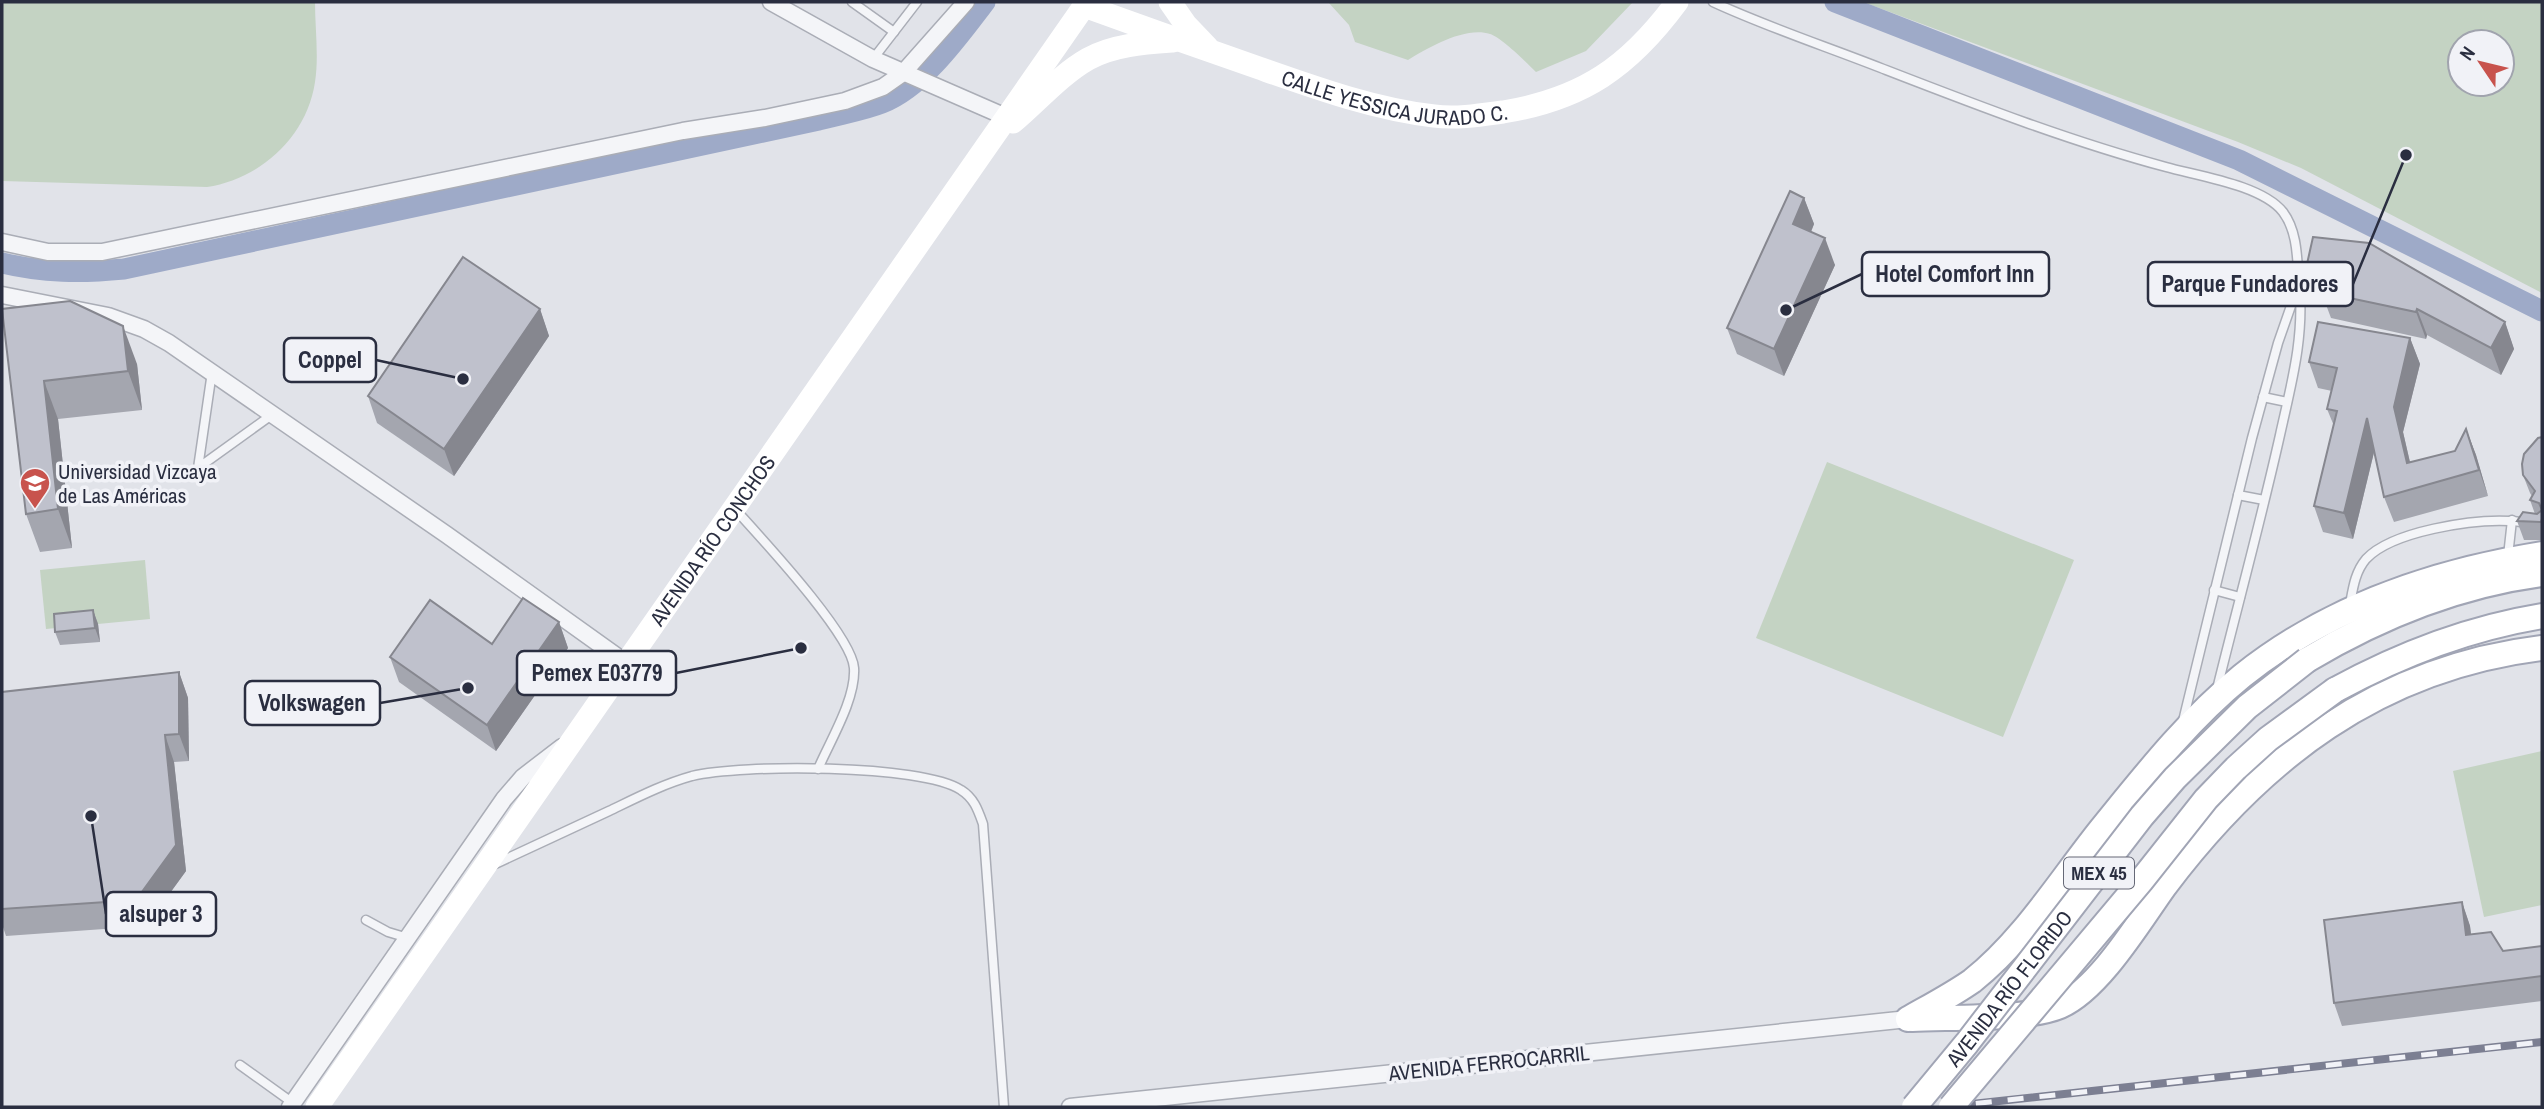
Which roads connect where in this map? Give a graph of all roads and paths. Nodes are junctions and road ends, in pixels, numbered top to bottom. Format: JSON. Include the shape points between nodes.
{"nodes":[{"id":1,"x":771,"y":2,"type":"edge"},
{"id":2,"x":852,"y":2,"type":"edge"},
{"id":3,"x":916,"y":2,"type":"edge"},
{"id":4,"x":966,"y":2,"type":"edge"},
{"id":5,"x":1170,"y":2,"type":"edge"},
{"id":6,"x":1676,"y":2,"type":"edge"},
{"id":7,"x":1713,"y":2,"type":"edge"},
{"id":8,"x":1085,"y":4,"type":"edge"},
{"id":9,"x":894,"y":33,"type":"junction"},
{"id":10,"x":1180,"y":40,"type":"junction"},
{"id":11,"x":1211,"y":51,"type":"junction"},
{"id":12,"x":873,"y":59,"type":"junction"},
{"id":13,"x":904,"y":73,"type":"junction"},
{"id":14,"x":1006,"y":117,"type":"junction"},
{"id":15,"x":989,"y":142,"type":"junction"},
{"id":16,"x":2,"y":242,"type":"edge"},
{"id":17,"x":2300,"y":283,"type":"junction"},
{"id":18,"x":2,"y":295,"type":"edge"},
{"id":19,"x":212,"y":372,"type":"junction"},
{"id":20,"x":2263,"y":397,"type":"junction"},
{"id":21,"x":2287,"y":402,"type":"junction"},
{"id":22,"x":273,"y":414,"type":"junction"},
{"id":23,"x":2238,"y":495,"type":"junction"},
{"id":24,"x":2264,"y":500,"type":"junction"},
{"id":25,"x":734,"y":508,"type":"junction"},
{"id":26,"x":2512,"y":520,"type":"junction"},
{"id":27,"x":2542,"y":526,"type":"edge"},
{"id":28,"x":2542,"y":554,"type":"edge"},
{"id":29,"x":2508,"y":559,"type":"junction"},
{"id":30,"x":2542,"y":574,"type":"edge"},
{"id":31,"x":2214,"y":590,"type":"junction"},
{"id":32,"x":2240,"y":597,"type":"junction"},
{"id":33,"x":2349,"y":611,"type":"junction"},
{"id":34,"x":2542,"y":616,"type":"edge"},
{"id":35,"x":2539,"y":651,"type":"edge"},
{"id":36,"x":626,"y":663,"type":"junction"},
{"id":37,"x":2214,"y":702,"type":"junction"},
{"id":38,"x":2180,"y":734,"type":"junction"},
{"id":39,"x":573,"y":740,"type":"junction"},
{"id":40,"x":818,"y":769,"type":"junction"},
{"id":41,"x":482,"y":870,"type":"junction"},
{"id":42,"x":366,"y":920,"type":"dead end"},
{"id":43,"x":2025,"y":926,"type":"junction"},
{"id":44,"x":408,"y":937,"type":"junction"},
{"id":45,"x":2105,"y":966,"type":"junction"},
{"id":46,"x":1908,"y":1019,"type":"junction"},
{"id":47,"x":240,"y":1065,"type":"dead end"},
{"id":48,"x":292,"y":1105,"type":"edge"},
{"id":49,"x":317,"y":1107,"type":"edge"},
{"id":50,"x":1004,"y":1107,"type":"edge"},
{"id":51,"x":1070,"y":1107,"type":"edge"},
{"id":52,"x":1914,"y":1107,"type":"edge"},
{"id":53,"x":1951,"y":1107,"type":"edge"}],
"edges":[{"from":1,"to":12,"type":"street"},
{"from":2,"to":9,"type":"lane"},
{"from":3,"to":9,"type":"lane"},
{"from":4,"to":13,"type":"street"},
{"from":5,"to":11,"type":"main road"},
{"from":6,"to":11,"type":"main road","name":"CALLE YESSICA JURADO C.","via":[[1628,58],[1593,83],[1560,99],[1482,115],[1437,117],[1393,110],[1323,91]]},
{"from":7,"to":17,"type":"lane","via":[[2053,132],[2266,198],[2283,212],[2294,236]]},
{"from":8,"to":10,"type":"main road","name":"CALLE YESSICA JURADO C."},
{"from":8,"to":14,"type":"main road","name":"AVENIDA RÍO CONCHOS"},
{"from":9,"to":12,"type":"lane"},
{"from":10,"to":11,"type":"main road","name":"CALLE YESSICA JURADO C."},
{"from":10,"to":15,"type":"main road","via":[[1126,46],[1089,58]]},
{"from":12,"to":13,"type":"street"},
{"from":13,"to":14,"type":"street"},
{"from":13,"to":16,"type":"street","via":[[883,87],[845,101],[102,252],[48,251]]},
{"from":14,"to":15,"type":"main road","name":"AVENIDA RÍO CONCHOS"},
{"from":15,"to":25,"type":"main road","name":"AVENIDA RÍO CONCHOS"},
{"from":17,"to":20,"type":"lane"},
{"from":17,"to":21,"type":"lane","via":[[2299,350]]},
{"from":18,"to":19,"type":"street","via":[[108,316],[144,330]]},
{"from":19,"to":22,"type":"street"},
{"from":19,"to":22,"type":"lane","via":[[198,468]]},
{"from":20,"to":21,"type":"lane"},
{"from":20,"to":23,"type":"lane"},
{"from":21,"to":24,"type":"lane"},
{"from":22,"to":36,"type":"street"},
{"from":23,"to":24,"type":"lane"},
{"from":23,"to":31,"type":"lane"},
{"from":24,"to":32,"type":"lane"},
{"from":25,"to":36,"type":"main road","name":"AVENIDA RÍO CONCHOS"},
{"from":25,"to":40,"type":"lane","via":[[820,609],[852,657],[849,699]]},
{"from":26,"to":27,"type":"lane"},
{"from":26,"to":29,"type":"lane"},
{"from":26,"to":33,"type":"lane","via":[[2462,523],[2409,535],[2375,551],[2355,578]]},
{"from":28,"to":29,"type":"main road"},
{"from":29,"to":33,"type":"main road","via":[[2440,576]]},
{"from":30,"to":52,"type":"main road","name":"AVENIDA RÍO FLORIDO","number":"MEX 45","bridge":true,"via":[[2468,590],[2348,636],[2307,660],[2247,707],[2142,816]]},
{"from":31,"to":32,"type":"lane"},
{"from":31,"to":38,"type":"lane"},
{"from":32,"to":37,"type":"lane"},
{"from":33,"to":37,"type":"main road","via":[[2274,652]]},
{"from":34,"to":53,"type":"main road","name":"AVENIDA RÍO FLORIDO","number":"MEX 45","bridge":true,"via":[[2430,646],[2381,665],[2335,690],[2268,739],[2206,799]]},
{"from":35,"to":45,"type":"main road","via":[[2462,663],[2400,687],[2349,712],[2304,743],[2219,820]]},
{"from":36,"to":39,"type":"main road","name":"AVENIDA RÍO CONCHOS"},
{"from":37,"to":38,"type":"main road"},
{"from":38,"to":43,"type":"main road"},
{"from":39,"to":41,"type":"main road","name":"AVENIDA RÍO CONCHOS"},
{"from":39,"to":44,"type":"street","via":[[523,777],[504,799]]},
{"from":40,"to":41,"type":"lane","via":[[745,769],[692,776],[654,789]]},
{"from":40,"to":50,"type":"lane","via":[[945,782],[974,802],[983,824]]},
{"from":41,"to":49,"type":"main road","name":"AVENIDA RÍO CONCHOS"},
{"from":42,"to":44,"type":"lane"},
{"from":43,"to":45,"type":"main road","via":[[2028,956],[2036,971],[2045,976],[2068,977]]},
{"from":43,"to":46,"type":"main road","via":[[1970,982]]},
{"from":44,"to":48,"type":"street"},
{"from":45,"to":46,"type":"main road","via":[[2072,999],[2052,1008],[2010,1015]]},
{"from":46,"to":51,"type":"street","name":"AVENIDA FERROCARRIL"},
{"from":47,"to":48,"type":"lane"}]}
